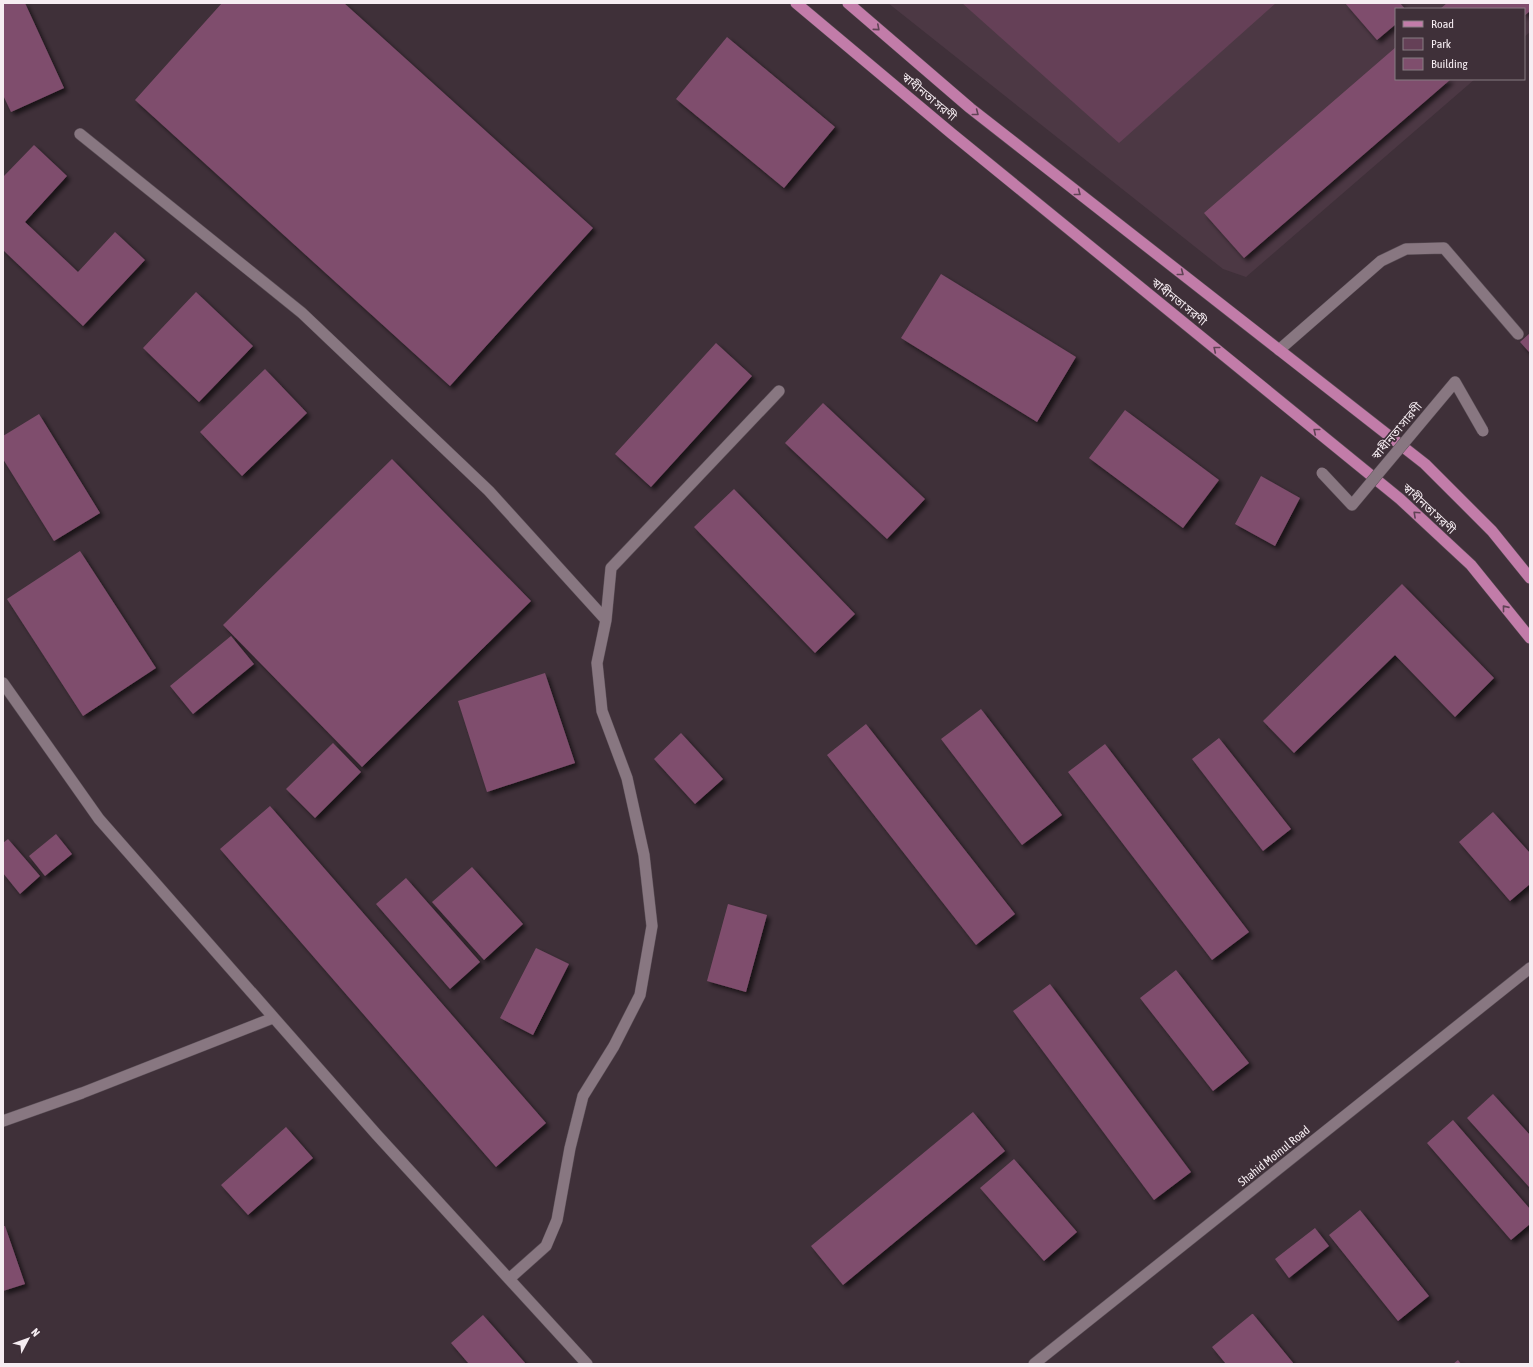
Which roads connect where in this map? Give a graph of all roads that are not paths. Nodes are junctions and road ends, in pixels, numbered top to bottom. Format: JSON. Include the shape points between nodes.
{"nodes":[{"id":1,"x":796,"y":3,"type":"edge"},
{"id":2,"x":848,"y":3,"type":"edge"},
{"id":3,"x":80,"y":134,"type":"dead end"},
{"id":4,"x":1518,"y":334,"type":"dead end"},
{"id":5,"x":1279,"y":350,"type":"junction"},
{"id":6,"x":779,"y":391,"type":"dead end"},
{"id":7,"x":1483,"y":431,"type":"dead end"},
{"id":8,"x":1322,"y":473,"type":"dead end"},
{"id":9,"x":1530,"y":578,"type":"edge"},
{"id":10,"x":606,"y":620,"type":"junction"},
{"id":11,"x":1530,"y":638,"type":"edge"},
{"id":12,"x":3,"y":683,"type":"edge"},
{"id":13,"x":1530,"y":968,"type":"edge"},
{"id":14,"x":273,"y":1018,"type":"junction"},
{"id":15,"x":3,"y":1121,"type":"edge"},
{"id":16,"x":509,"y":1279,"type":"junction"},
{"id":17,"x":587,"y":1364,"type":"edge"},
{"id":18,"x":1034,"y":1364,"type":"edge"}],
"edges":[{"from":11,"to":1,"type":"main road","name":"স্বাধীনতা সরণী","one_way":true,"via":[[1471,565],[1400,499],[945,128]]},
{"from":2,"to":5,"type":"main road","name":"স্বাধীনতা সরণী","one_way":true,"via":[[970,108]]},
{"from":3,"to":10,"type":"street","via":[[302,313],[489,491]]},
{"from":4,"to":5,"type":"street","via":[[1444,248],[1406,249],[1381,261]]},
{"from":5,"to":9,"type":"main road","name":"স্বাধীনতা সরণী","via":[[1425,464],[1492,531]]},
{"from":6,"to":10,"type":"street","via":[[612,568]]},
{"from":7,"to":8,"type":"street","name":"স্বাধীনতা সারণী","bridge":true,"via":[[1455,382],[1352,505]]},
{"from":10,"to":16,"type":"street","via":[[597,663],[602,711],[627,778],[644,855],[652,926],[640,995],[614,1046],[583,1096],[556,1220],[546,1246]]},
{"from":12,"to":14,"type":"street","via":[[99,819]]},
{"from":13,"to":18,"type":"street","name":"Shahid Moinul Road"},
{"from":14,"to":15,"type":"street"},
{"from":14,"to":16,"type":"street"},
{"from":16,"to":17,"type":"street"}]}
